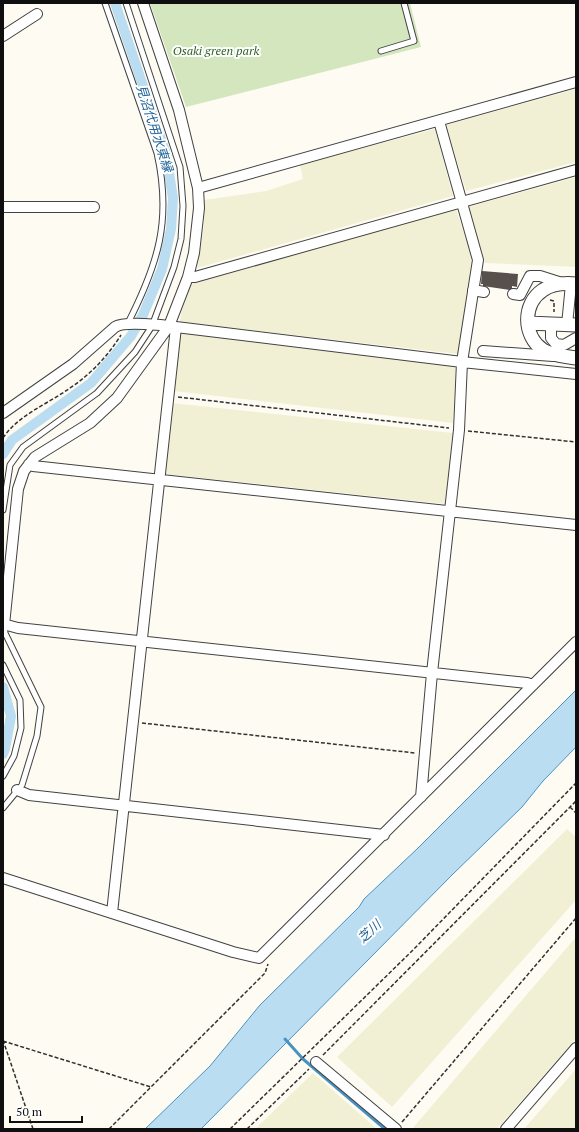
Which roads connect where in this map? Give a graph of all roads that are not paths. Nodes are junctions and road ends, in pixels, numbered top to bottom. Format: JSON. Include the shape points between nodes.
{"nodes":[{"id":1,"x":105,"y":3,"type":"edge"},
{"id":2,"x":126,"y":3,"type":"edge"},
{"id":3,"x":143,"y":3,"type":"edge"},
{"id":4,"x":404,"y":3,"type":"edge"},
{"id":5,"x":37,"y":14,"type":"dead end"},
{"id":6,"x":3,"y":36,"type":"edge"},
{"id":7,"x":381,"y":51,"type":"dead end"},
{"id":8,"x":576,"y":82,"type":"edge"},
{"id":9,"x":439,"y":121,"type":"junction"},
{"id":10,"x":576,"y":170,"type":"edge"},
{"id":11,"x":198,"y":188,"type":"junction"},
{"id":12,"x":462,"y":202,"type":"junction"},
{"id":13,"x":3,"y":207,"type":"edge"},
{"id":14,"x":94,"y":207,"type":"dead end"},
{"id":15,"x":188,"y":277,"type":"junction"},
{"id":16,"x":570,"y":284,"type":"edge"},
{"id":17,"x":513,"y":294,"type":"dead end"},
{"id":18,"x":528,"y":323,"type":"junction"},
{"id":19,"x":129,"y":324,"type":"junction"},
{"id":20,"x":552,"y":324,"type":"junction"},
{"id":21,"x":572,"y":325,"type":"edge"},
{"id":22,"x":150,"y":326,"type":"junction"},
{"id":23,"x":172,"y":326,"type":"junction"},
{"id":24,"x":576,"y":338,"type":"edge"},
{"id":25,"x":483,"y":351,"type":"dead end"},
{"id":26,"x":559,"y":356,"type":"junction"},
{"id":27,"x":576,"y":358,"type":"edge"},
{"id":28,"x":462,"y":362,"type":"junction"},
{"id":29,"x":576,"y":374,"type":"edge"},
{"id":30,"x":3,"y":413,"type":"edge"},
{"id":31,"x":29,"y":464,"type":"junction"},
{"id":32,"x":159,"y":479,"type":"junction"},
{"id":33,"x":3,"y":510,"type":"edge"},
{"id":34,"x":450,"y":512,"type":"junction"},
{"id":35,"x":576,"y":525,"type":"edge"},
{"id":36,"x":3,"y":624,"type":"edge"},
{"id":37,"x":141,"y":641,"type":"junction"},
{"id":38,"x":576,"y":642,"type":"edge"},
{"id":39,"x":3,"y":665,"type":"edge"},
{"id":40,"x":432,"y":673,"type":"junction"},
{"id":41,"x":533,"y":685,"type":"junction"},
{"id":42,"x":3,"y":776,"type":"edge"},
{"id":43,"x":17,"y":790,"type":"junction"},
{"id":44,"x":421,"y":796,"type":"junction"},
{"id":45,"x":124,"y":805,"type":"junction"},
{"id":46,"x":3,"y":808,"type":"edge"},
{"id":47,"x":384,"y":835,"type":"junction"},
{"id":48,"x":3,"y":878,"type":"edge"},
{"id":49,"x":112,"y":913,"type":"junction"},
{"id":50,"x":576,"y":1048,"type":"edge"},
{"id":51,"x":316,"y":1062,"type":"road end"},
{"id":52,"x":396,"y":1129,"type":"edge"},
{"id":53,"x":506,"y":1129,"type":"edge"}],
"edges":[{"from":1,"to":19,"type":"lane","via":[[157,153],[164,199],[161,237],[153,267]]},
{"from":2,"to":22,"type":"lane","via":[[175,149],[180,167],[184,206],[181,239],[174,267]]},
{"from":3,"to":11,"type":"street","via":[[179,110]]},
{"from":4,"to":7,"type":"lane","via":[[414,41]]},
{"from":5,"to":6,"type":"street"},
{"from":8,"to":9,"type":"street"},
{"from":9,"to":11,"type":"street"},
{"from":9,"to":12,"type":"street"},
{"from":10,"to":12,"type":"street"},
{"from":11,"to":15,"type":"street","via":[[197,230]]},
{"from":12,"to":15,"type":"street"},
{"from":12,"to":28,"type":"street","via":[[478,260],[478,291]]},
{"from":13,"to":14,"type":"street"},
{"from":15,"to":23,"type":"street"},
{"from":16,"to":17,"type":"street","via":[[530,276],[520,294]]},
{"from":16,"to":18,"type":"street","via":[[544,290],[537,296],[531,303]]},
{"from":16,"to":21,"type":"street","via":[[566,303]]},
{"from":18,"to":20,"type":"street"},
{"from":18,"to":26,"type":"street","via":[[530,334],[536,343],[543,350]]},
{"from":19,"to":22,"type":"street"},
{"from":19,"to":30,"type":"street","via":[[119,324],[73,364]]},
{"from":20,"to":21,"type":"street"},
{"from":20,"to":24,"type":"street","via":[[551,338],[556,344],[564,345]]},
{"from":22,"to":23,"type":"street"},
{"from":22,"to":33,"type":"lane","via":[[135,352],[97,393],[23,447],[10,465]]},
{"from":23,"to":28,"type":"street"},
{"from":23,"to":31,"type":"street","via":[[108,408],[35,457]]},
{"from":23,"to":32,"type":"street"},
{"from":25,"to":26,"type":"street"},
{"from":26,"to":27,"type":"street"},
{"from":28,"to":29,"type":"street"},
{"from":28,"to":34,"type":"street","via":[[459,430]]},
{"from":31,"to":32,"type":"street"},
{"from":31,"to":36,"type":"street","via":[[18,489]]},
{"from":32,"to":34,"type":"street"},
{"from":32,"to":37,"type":"street"},
{"from":34,"to":35,"type":"street"},
{"from":34,"to":40,"type":"street"},
{"from":36,"to":37,"type":"street","via":[[18,628]]},
{"from":36,"to":43,"type":"lane","via":[[41,707],[37,736],[22,785]]},
{"from":37,"to":40,"type":"street"},
{"from":37,"to":45,"type":"street"},
{"from":38,"to":41,"type":"street"},
{"from":39,"to":42,"type":"lane","via":[[20,700],[21,728],[14,756]]},
{"from":40,"to":41,"type":"street"},
{"from":40,"to":44,"type":"street"},
{"from":41,"to":44,"type":"street"},
{"from":43,"to":45,"type":"street","via":[[29,795]]},
{"from":43,"to":46,"type":"lane"},
{"from":44,"to":47,"type":"street"},
{"from":45,"to":47,"type":"street"},
{"from":45,"to":49,"type":"street"},
{"from":47,"to":49,"type":"street","via":[[258,958]]},
{"from":48,"to":49,"type":"street"},
{"from":50,"to":53,"type":"street"},
{"from":51,"to":52,"type":"street"}]}
